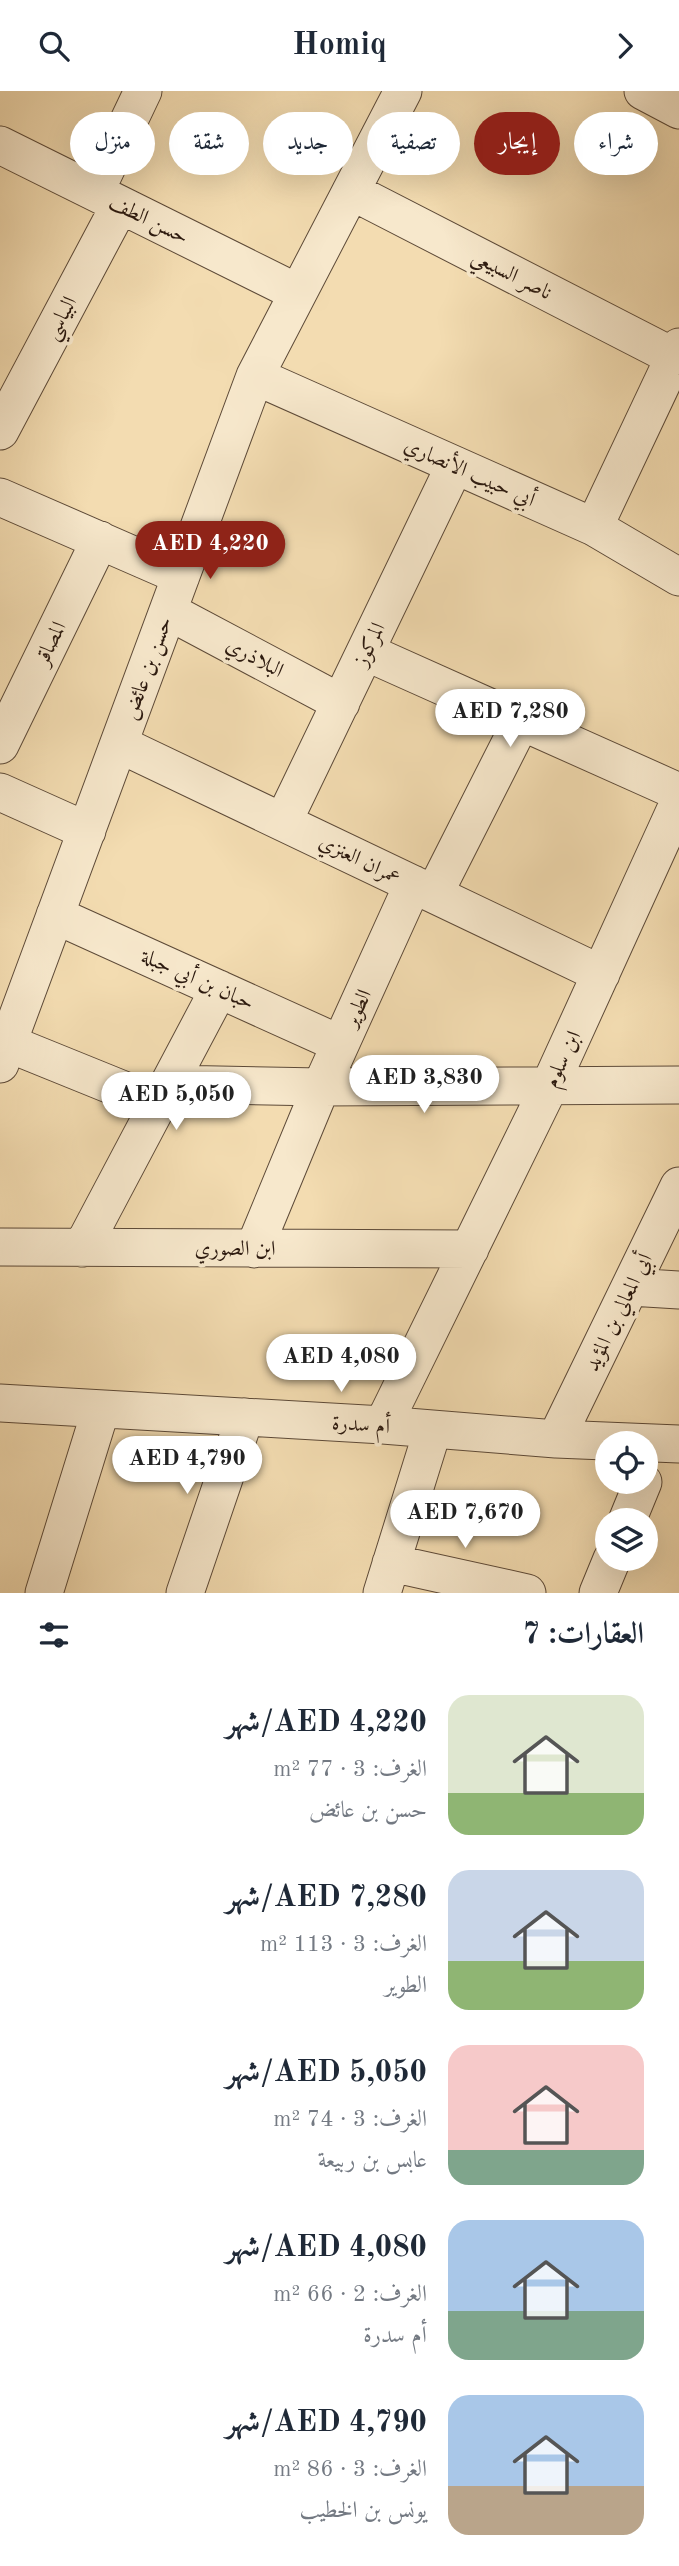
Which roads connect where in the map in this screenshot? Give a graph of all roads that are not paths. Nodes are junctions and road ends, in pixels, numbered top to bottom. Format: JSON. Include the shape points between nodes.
{"nodes":[{"id":1,"x":143,"y":91,"type":"edge"},
{"id":2,"x":402,"y":91,"type":"edge"},
{"id":3,"x":643,"y":91,"type":"edge"},
{"id":4,"x":679,"y":110,"type":"edge"},
{"id":5,"x":0,"y":145,"type":"edge"},
{"id":6,"x":351,"y":191,"type":"junction"},
{"id":7,"x":107,"y":199,"type":"junction"},
{"id":8,"x":298,"y":293,"type":"junction"},
{"id":9,"x":676,"y":352,"type":"edge"},
{"id":10,"x":256,"y":376,"type":"junction"},
{"id":11,"x":0,"y":431,"type":"edge"},
{"id":12,"x":455,"y":465,"type":"junction"},
{"id":13,"x":0,"y":497,"type":"edge"},
{"id":14,"x":594,"y":527,"type":"junction"},
{"id":15,"x":100,"y":540,"type":"junction"},
{"id":16,"x":181,"y":576,"type":"junction"},
{"id":17,"x":679,"y":577,"type":"edge"},
{"id":18,"x":169,"y":611,"type":"junction"},
{"id":19,"x":366,"y":652,"type":"junction"},
{"id":20,"x":341,"y":703,"type":"junction"},
{"id":21,"x":521,"y":722,"type":"junction"},
{"id":22,"x":119,"y":744,"type":"junction"},
{"id":23,"x":0,"y":745,"type":"edge"},
{"id":24,"x":0,"y":792,"type":"edge"},
{"id":25,"x":679,"y":792,"type":"edge"},
{"id":26,"x":679,"y":802,"type":"edge"},
{"id":27,"x":284,"y":822,"type":"junction"},
{"id":28,"x":87,"y":831,"type":"junction"},
{"id":29,"x":424,"y":889,"type":"junction"},
{"id":30,"x":55,"y":915,"type":"junction"},
{"id":31,"x":601,"y":974,"type":"junction"},
{"id":32,"x":219,"y":989,"type":"junction"},
{"id":33,"x":340,"y":1044,"type":"junction"},
{"id":34,"x":3,"y":1049,"type":"edge"},
{"id":35,"x":550,"y":1085,"type":"junction"},
{"id":36,"x":679,"y":1085,"type":"edge"},
{"id":37,"x":321,"y":1087,"type":"junction"},
{"id":38,"x":164,"y":1094,"type":"junction"},
{"id":39,"x":679,"y":1185,"type":"edge"},
{"id":40,"x":0,"y":1247,"type":"edge"},
{"id":41,"x":82,"y":1248,"type":"junction"},
{"id":42,"x":254,"y":1249,"type":"junction"},
{"id":43,"x":470,"y":1249,"type":"junction"},
{"id":44,"x":630,"y":1287,"type":"junction"},
{"id":45,"x":679,"y":1290,"type":"edge"},
{"id":46,"x":0,"y":1403,"type":"edge"},
{"id":47,"x":101,"y":1409,"type":"junction"},
{"id":48,"x":245,"y":1417,"type":"junction"},
{"id":49,"x":383,"y":1425,"type":"junction"},
{"id":50,"x":433,"y":1429,"type":"junction"},
{"id":51,"x":556,"y":1439,"type":"junction"},
{"id":52,"x":661,"y":1454,"type":"edge"},
{"id":53,"x":607,"y":1571,"type":"edge"},
{"id":54,"x":386,"y":1578,"type":"edge"},
{"id":55,"x":44,"y":1593,"type":"edge"},
{"id":56,"x":185,"y":1593,"type":"edge"},
{"id":57,"x":527,"y":1593,"type":"edge"},
{"id":58,"x":598,"y":1593,"type":"edge"}],
"edges":[{"from":1,"to":7,"type":"street","name":"البياسي"},
{"from":2,"to":6,"type":"street","name":"حسن بن عائض"},
{"from":3,"to":4,"type":"street"},
{"from":5,"to":7,"type":"street","name":"حسن الطف"},
{"from":6,"to":8,"type":"street","name":"حسن بن عائض"},
{"from":6,"to":9,"type":"street","name":"ناصر السبيعي"},
{"from":7,"to":8,"type":"street","name":"حسن الطف"},
{"from":7,"to":11,"type":"street","name":"البياسي"},
{"from":8,"to":10,"type":"street","name":"حسن بن عائض"},
{"from":9,"to":14,"type":"street"},
{"from":10,"to":12,"type":"street","name":"أبي حبيب الأنصاري"},
{"from":10,"to":16,"type":"street","name":"حسن بن عائض"},
{"from":12,"to":14,"type":"street","name":"أبي حبيب الأنصاري"},
{"from":12,"to":19,"type":"street","name":"المركوز"},
{"from":13,"to":15,"type":"street"},
{"from":14,"to":17,"type":"street","name":"أبي حبيب الأنصاري"},
{"from":15,"to":16,"type":"street"},
{"from":15,"to":23,"type":"street","name":"المصاقر"},
{"from":16,"to":18,"type":"street","name":"حسن بن عائض"},
{"from":18,"to":20,"type":"street","name":"البلاذري"},
{"from":18,"to":22,"type":"street","name":"حسن بن عائض"},
{"from":19,"to":20,"type":"street","name":"المركوز"},
{"from":19,"to":21,"type":"street"},
{"from":20,"to":27,"type":"street","name":"المركوز"},
{"from":21,"to":25,"type":"street"},
{"from":21,"to":29,"type":"street","name":"الطوير"},
{"from":22,"to":27,"type":"street","name":"عمران العنزي"},
{"from":22,"to":28,"type":"street","name":"حسن بن عائض"},
{"from":24,"to":28,"type":"street"},
{"from":26,"to":31,"type":"street","name":"ابن سلوم"},
{"from":27,"to":29,"type":"street","name":"عمران العنزي"},
{"from":28,"to":30,"type":"street","name":"حسن بن عائض"},
{"from":29,"to":31,"type":"street","name":"عمران العنزي"},
{"from":29,"to":33,"type":"street","name":"الطوير"},
{"from":30,"to":32,"type":"street","name":"حبان بن أبي جبلة"},
{"from":30,"to":34,"type":"street","name":"حسن بن عائض"},
{"from":31,"to":35,"type":"street","name":"ابن سلوم"},
{"from":32,"to":33,"type":"street","name":"حبان بن أبي جبلة"},
{"from":32,"to":38,"type":"street"},
{"from":33,"to":37,"type":"street","name":"الطوير"},
{"from":34,"to":38,"type":"street"},
{"from":35,"to":36,"type":"street"},
{"from":35,"to":37,"type":"street"},
{"from":35,"to":43,"type":"street","name":"ابن سلوم"},
{"from":37,"to":38,"type":"street"},
{"from":37,"to":42,"type":"street","name":"الطوير"},
{"from":38,"to":41,"type":"street"},
{"from":39,"to":44,"type":"street","name":"أبي المعالي بن المؤيد"},
{"from":40,"to":41,"type":"street","name":"ابن الصوري"},
{"from":41,"to":42,"type":"street","name":"ابن الصوري"},
{"from":42,"to":43,"type":"street","name":"ابن الصوري"},
{"from":43,"to":49,"type":"street","name":"ابن سلوم"},
{"from":44,"to":45,"type":"street"},
{"from":44,"to":51,"type":"street","name":"أبي المعالي بن المؤيد"},
{"from":46,"to":47,"type":"street","name":"أم سدرة"},
{"from":47,"to":48,"type":"street","name":"أم سدرة"},
{"from":47,"to":55,"type":"street"},
{"from":48,"to":49,"type":"street","name":"أم سدرة"},
{"from":48,"to":56,"type":"street"},
{"from":49,"to":50,"type":"street","name":"أم سدرة"},
{"from":50,"to":51,"type":"street","name":"أم سدرة"},
{"from":50,"to":54,"type":"street"},
{"from":51,"to":52,"type":"street","name":"أم سدرة"},
{"from":53,"to":58,"type":"street"},
{"from":54,"to":57,"type":"street"}]}
